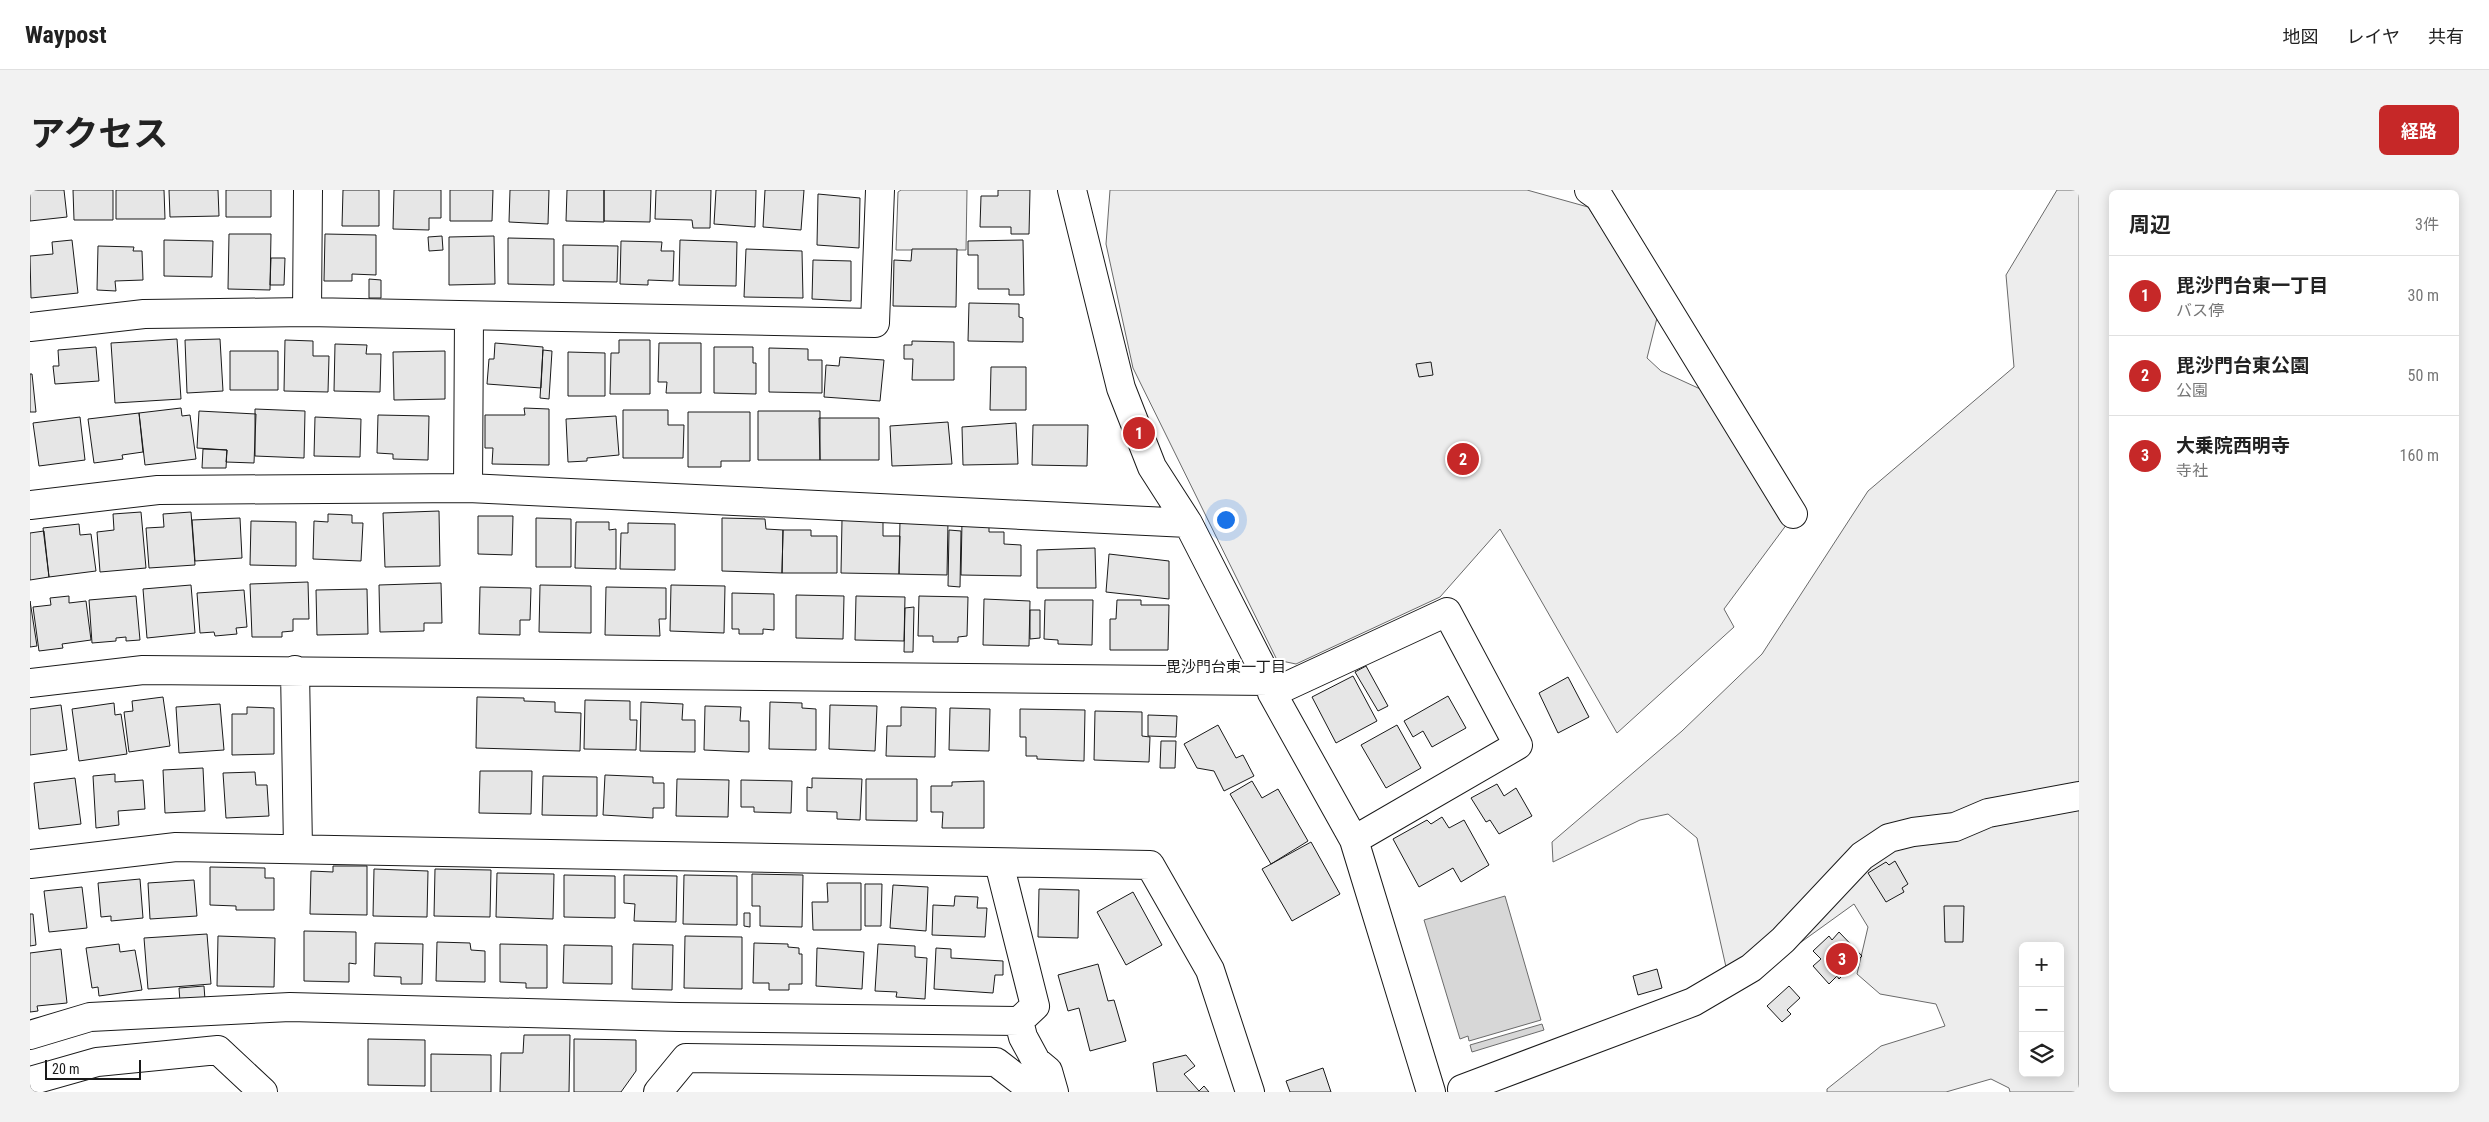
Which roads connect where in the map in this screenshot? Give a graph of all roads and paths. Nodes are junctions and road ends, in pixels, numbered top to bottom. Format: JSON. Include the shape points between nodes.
{"nodes":[{"id":1,"x":308,"y":190,"type":"edge"},
{"id":2,"x":880,"y":190,"type":"edge"},
{"id":3,"x":1072,"y":190,"type":"edge"},
{"id":4,"x":1589,"y":190,"type":"edge"},
{"id":5,"x":306,"y":312,"type":"junction"},
{"id":6,"x":469,"y":316,"type":"junction"},
{"id":7,"x":30,"y":327,"type":"edge"},
{"id":8,"x":468,"y":488,"type":"junction"},
{"id":9,"x":30,"y":505,"type":"edge"},
{"id":10,"x":1793,"y":514,"type":"dead end"},
{"id":11,"x":1188,"y":523,"type":"junction"},
{"id":12,"x":295,"y":670,"type":"junction"},
{"id":13,"x":30,"y":683,"type":"edge"},
{"id":14,"x":1270,"y":687,"type":"junction"},
{"id":15,"x":2079,"y":796,"type":"edge"},
{"id":16,"x":1354,"y":840,"type":"junction"},
{"id":17,"x":298,"y":849,"type":"junction"},
{"id":18,"x":999,"y":863,"type":"junction"},
{"id":19,"x":30,"y":864,"type":"edge"},
{"id":20,"x":1019,"y":1021,"type":"junction"},
{"id":21,"x":30,"y":1035,"type":"edge"},
{"id":22,"x":30,"y":1080,"type":"edge"},
{"id":23,"x":1462,"y":1089,"type":"dead end"},
{"id":24,"x":263,"y":1092,"type":"edge"},
{"id":25,"x":658,"y":1092,"type":"edge"},
{"id":26,"x":1034,"y":1092,"type":"edge"},
{"id":27,"x":1054,"y":1092,"type":"edge"},
{"id":28,"x":1250,"y":1092,"type":"edge"},
{"id":29,"x":1431,"y":1092,"type":"edge"}],
"edges":[{"from":1,"to":5,"type":"street"},
{"from":2,"to":6,"type":"street","via":[[874,323]]},
{"from":3,"to":11,"type":"street","via":[[1121,388],[1152,467]]},
{"from":4,"to":10,"type":"street","via":[[1599,197]]},
{"from":5,"to":6,"type":"street"},
{"from":5,"to":7,"type":"street","via":[[144,314]]},
{"from":6,"to":8,"type":"street"},
{"from":8,"to":9,"type":"street","via":[[158,490]]},
{"from":8,"to":11,"type":"street"},
{"from":11,"to":14,"type":"street"},
{"from":12,"to":13,"type":"street","via":[[143,670]]},
{"from":12,"to":14,"type":"street"},
{"from":12,"to":17,"type":"street"},
{"from":14,"to":16,"type":"street"},
{"from":14,"to":16,"type":"street","via":[[1447,612],[1518,745]]},
{"from":15,"to":23,"type":"street","via":[[1988,813],[1955,827],[1889,838],[1862,856],[1783,940],[1751,968],[1726,984],[1693,1002]]},
{"from":16,"to":29,"type":"street"},
{"from":17,"to":18,"type":"street"},
{"from":17,"to":19,"type":"street","via":[[176,847]]},
{"from":18,"to":20,"type":"street","via":[[1035,1006]]},
{"from":18,"to":28,"type":"street","via":[[1150,865],[1210,970]]},
{"from":20,"to":21,"type":"street","via":[[679,1017],[290,1007],[90,1017]]},
{"from":20,"to":27,"type":"street","via":[[1023,1037],[1036,1061],[1048,1070]]},
{"from":22,"to":24,"type":"street","via":[[96,1062],[218,1050]]},
{"from":25,"to":26,"type":"street","via":[[686,1058],[996,1062]]}]}
